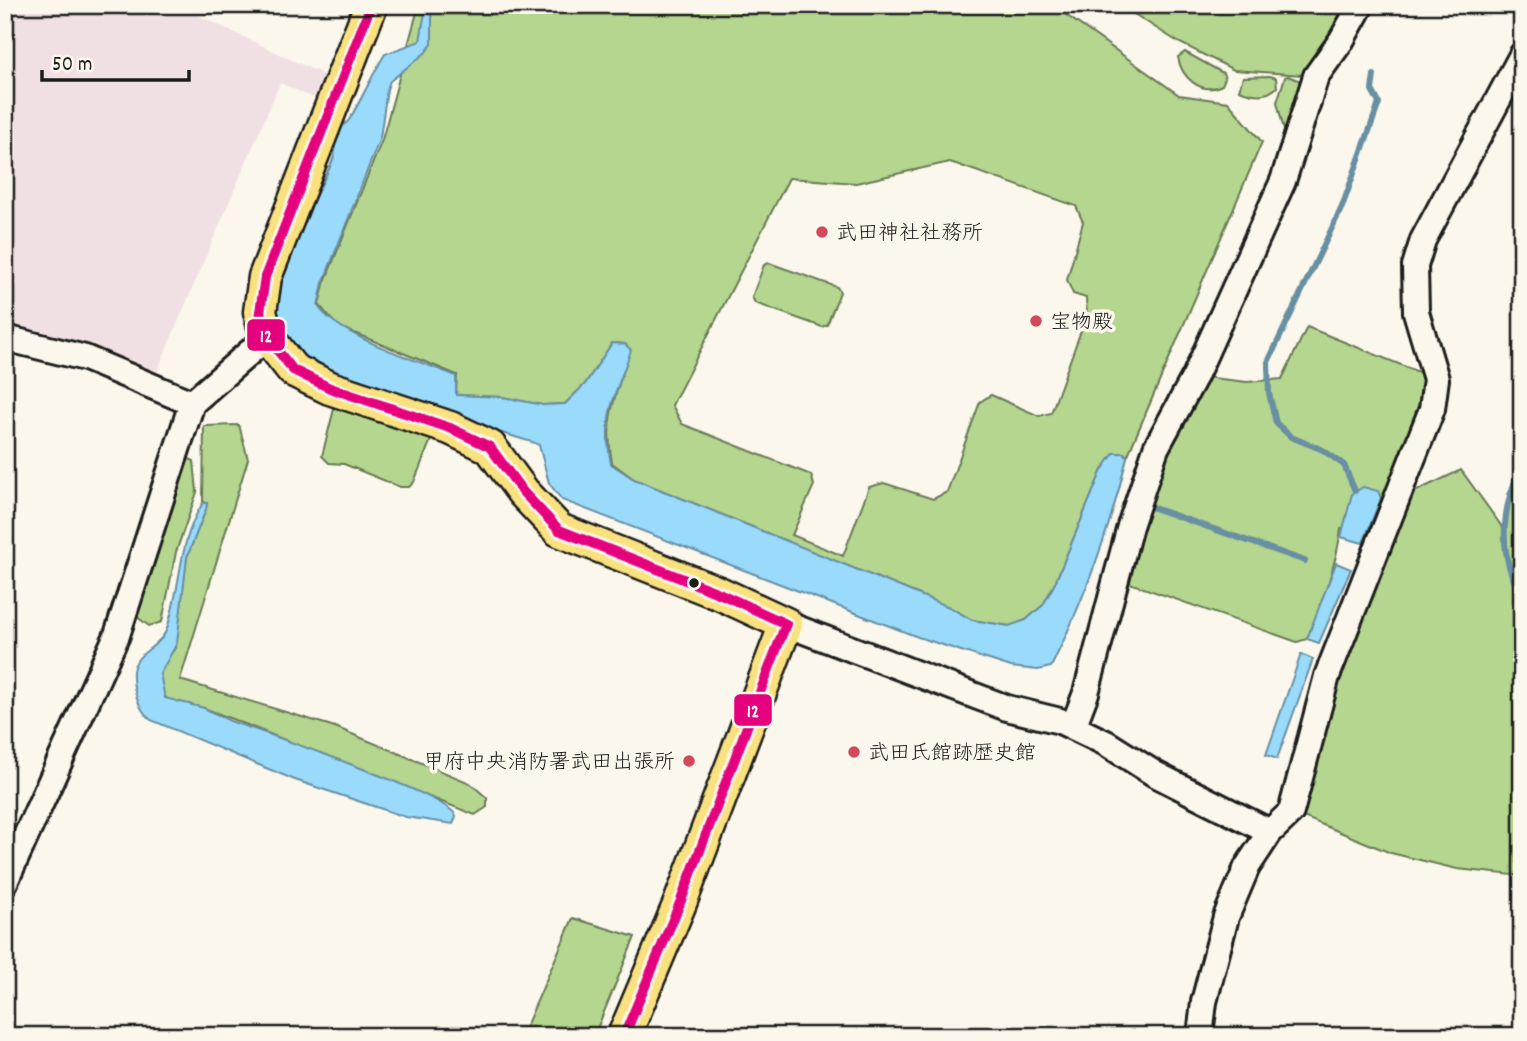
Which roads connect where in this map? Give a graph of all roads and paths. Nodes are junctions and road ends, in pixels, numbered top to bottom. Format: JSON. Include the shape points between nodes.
{"nodes":[{"id":1,"x":371,"y":5,"type":"edge"},
{"id":2,"x":1361,"y":5,"type":"edge"},
{"id":3,"x":1522,"y":55,"type":"edge"},
{"id":4,"x":267,"y":337,"type":"junction"},
{"id":5,"x":5,"y":338,"type":"edge"},
{"id":6,"x":192,"y":403,"type":"junction"},
{"id":7,"x":786,"y":624,"type":"junction"},
{"id":8,"x":1073,"y":727,"type":"junction"},
{"id":9,"x":1270,"y":832,"type":"junction"},
{"id":10,"x":5,"y":882,"type":"edge"},
{"id":11,"x":624,"y":1036,"type":"edge"},
{"id":12,"x":1200,"y":1036,"type":"edge"}],
"edges":[{"from":1,"to":4,"type":"main road","via":[[265,277],[260,312]]},
{"from":2,"to":8,"type":"street","via":[[1317,76],[1283,181],[1195,376],[1156,448]]},
{"from":3,"to":9,"type":"street","via":[[1423,240],[1415,266],[1416,312],[1436,379],[1432,409],[1327,676],[1291,812]]},
{"from":4,"to":6,"type":"street"},
{"from":4,"to":7,"type":"main road","via":[[293,370],[490,447],[559,530]]},
{"from":5,"to":6,"type":"street","via":[[85,358]]},
{"from":6,"to":10,"type":"street","via":[[117,635]]},
{"from":7,"to":8,"type":"street","via":[[1007,708]]},
{"from":7,"to":11,"type":"main road"},
{"from":8,"to":9,"type":"street"},
{"from":9,"to":12,"type":"street","via":[[1247,867],[1226,917]]}]}
